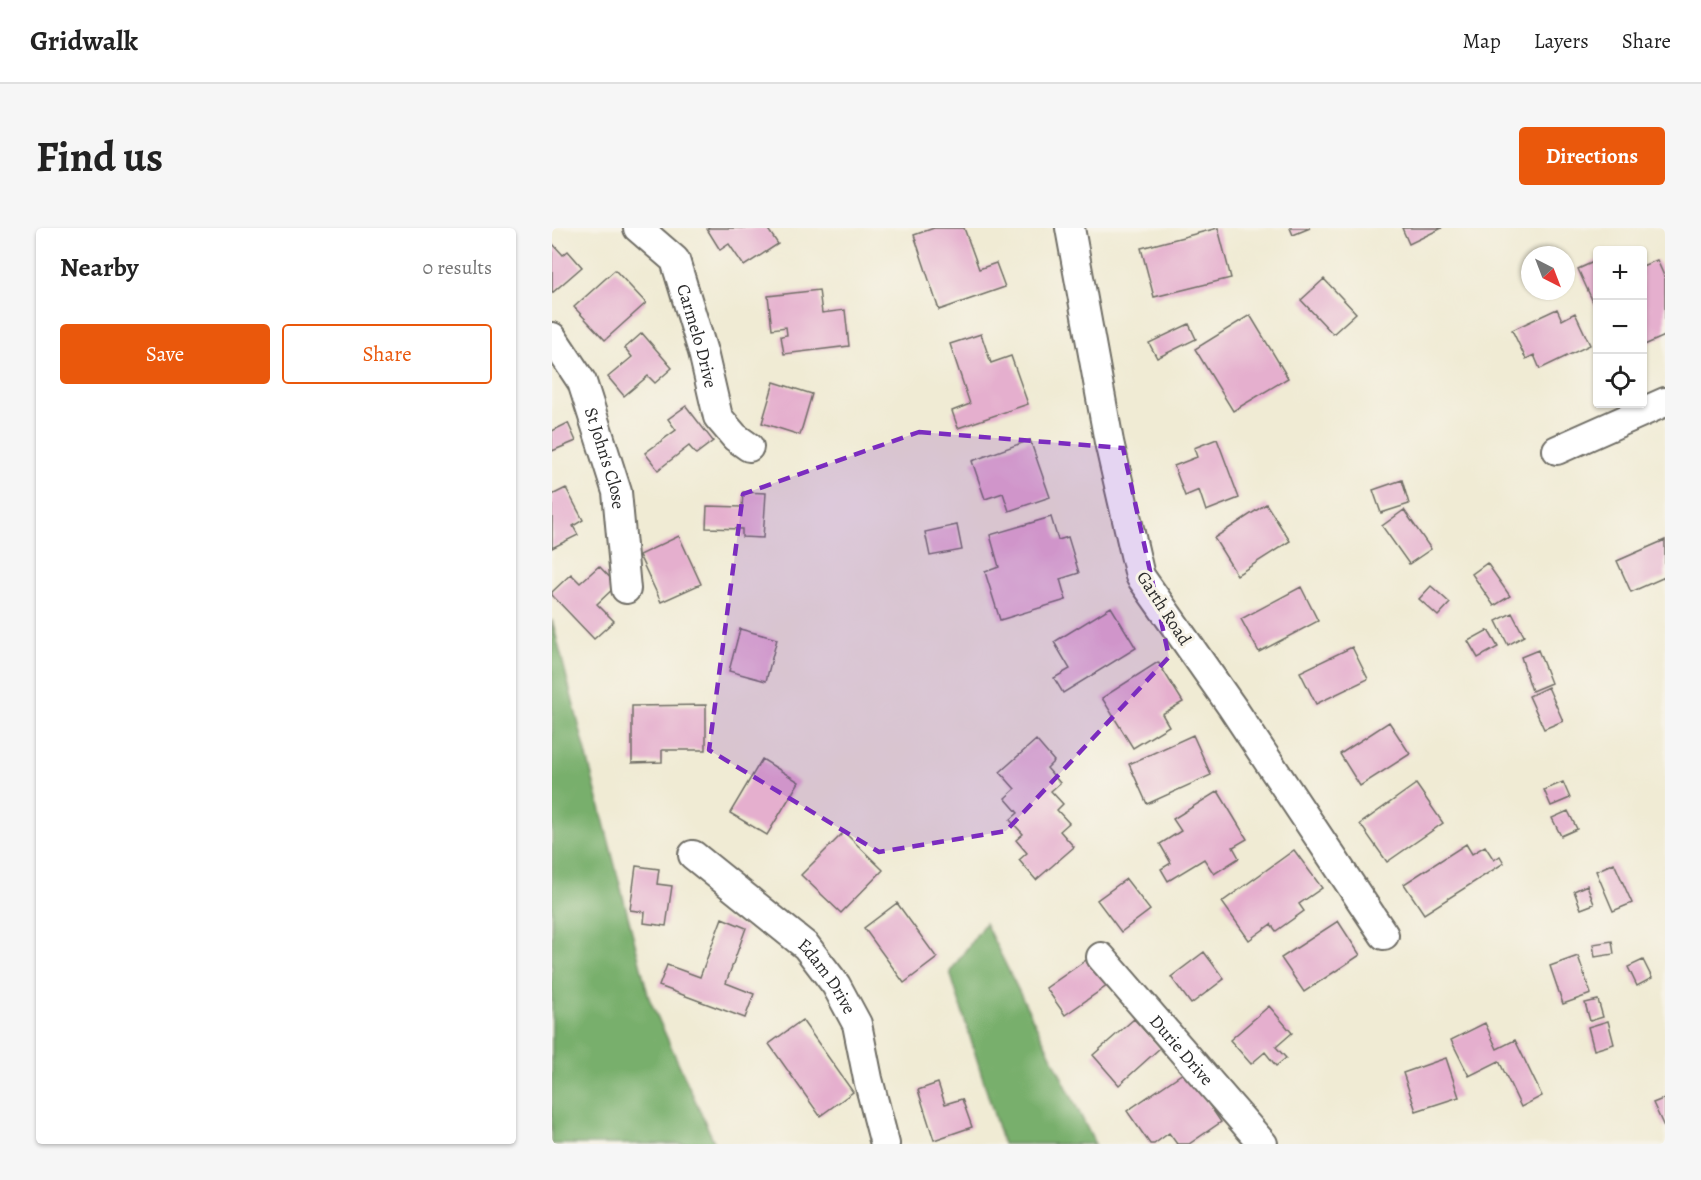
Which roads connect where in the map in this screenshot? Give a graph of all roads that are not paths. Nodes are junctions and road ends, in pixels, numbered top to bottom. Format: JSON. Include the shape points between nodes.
{"nodes":[{"id":1,"x":638,"y":228,"type":"edge"},
{"id":2,"x":1070,"y":228,"type":"edge"},
{"id":3,"x":552,"y":337,"type":"edge"},
{"id":4,"x":1665,"y":402,"type":"edge"},
{"id":5,"x":749,"y":447,"type":"dead end"},
{"id":6,"x":1557,"y":450,"type":"dead end"},
{"id":7,"x":626,"y":589,"type":"dead end"},
{"id":8,"x":693,"y":855,"type":"dead end"},
{"id":9,"x":1384,"y":935,"type":"dead end"},
{"id":10,"x":1101,"y":957,"type":"dead end"},
{"id":11,"x":885,"y":1144,"type":"edge"},
{"id":12,"x":1263,"y":1144,"type":"edge"}],
"edges":[{"from":1,"to":5,"type":"street","name":"Carmelo Drive","via":[[675,260],[718,417]]},
{"from":2,"to":9,"type":"street","name":"Garth Road","via":[[1108,442],[1140,576]]},
{"from":3,"to":7,"type":"street","name":"St John's Close","via":[[582,382],[617,492]]},
{"from":4,"to":6,"type":"street"},
{"from":8,"to":11,"type":"street","name":"Edam Drive","via":[[806,946],[836,985],[857,1024]]},
{"from":10,"to":12,"type":"street","name":"Durie Drive"}]}
